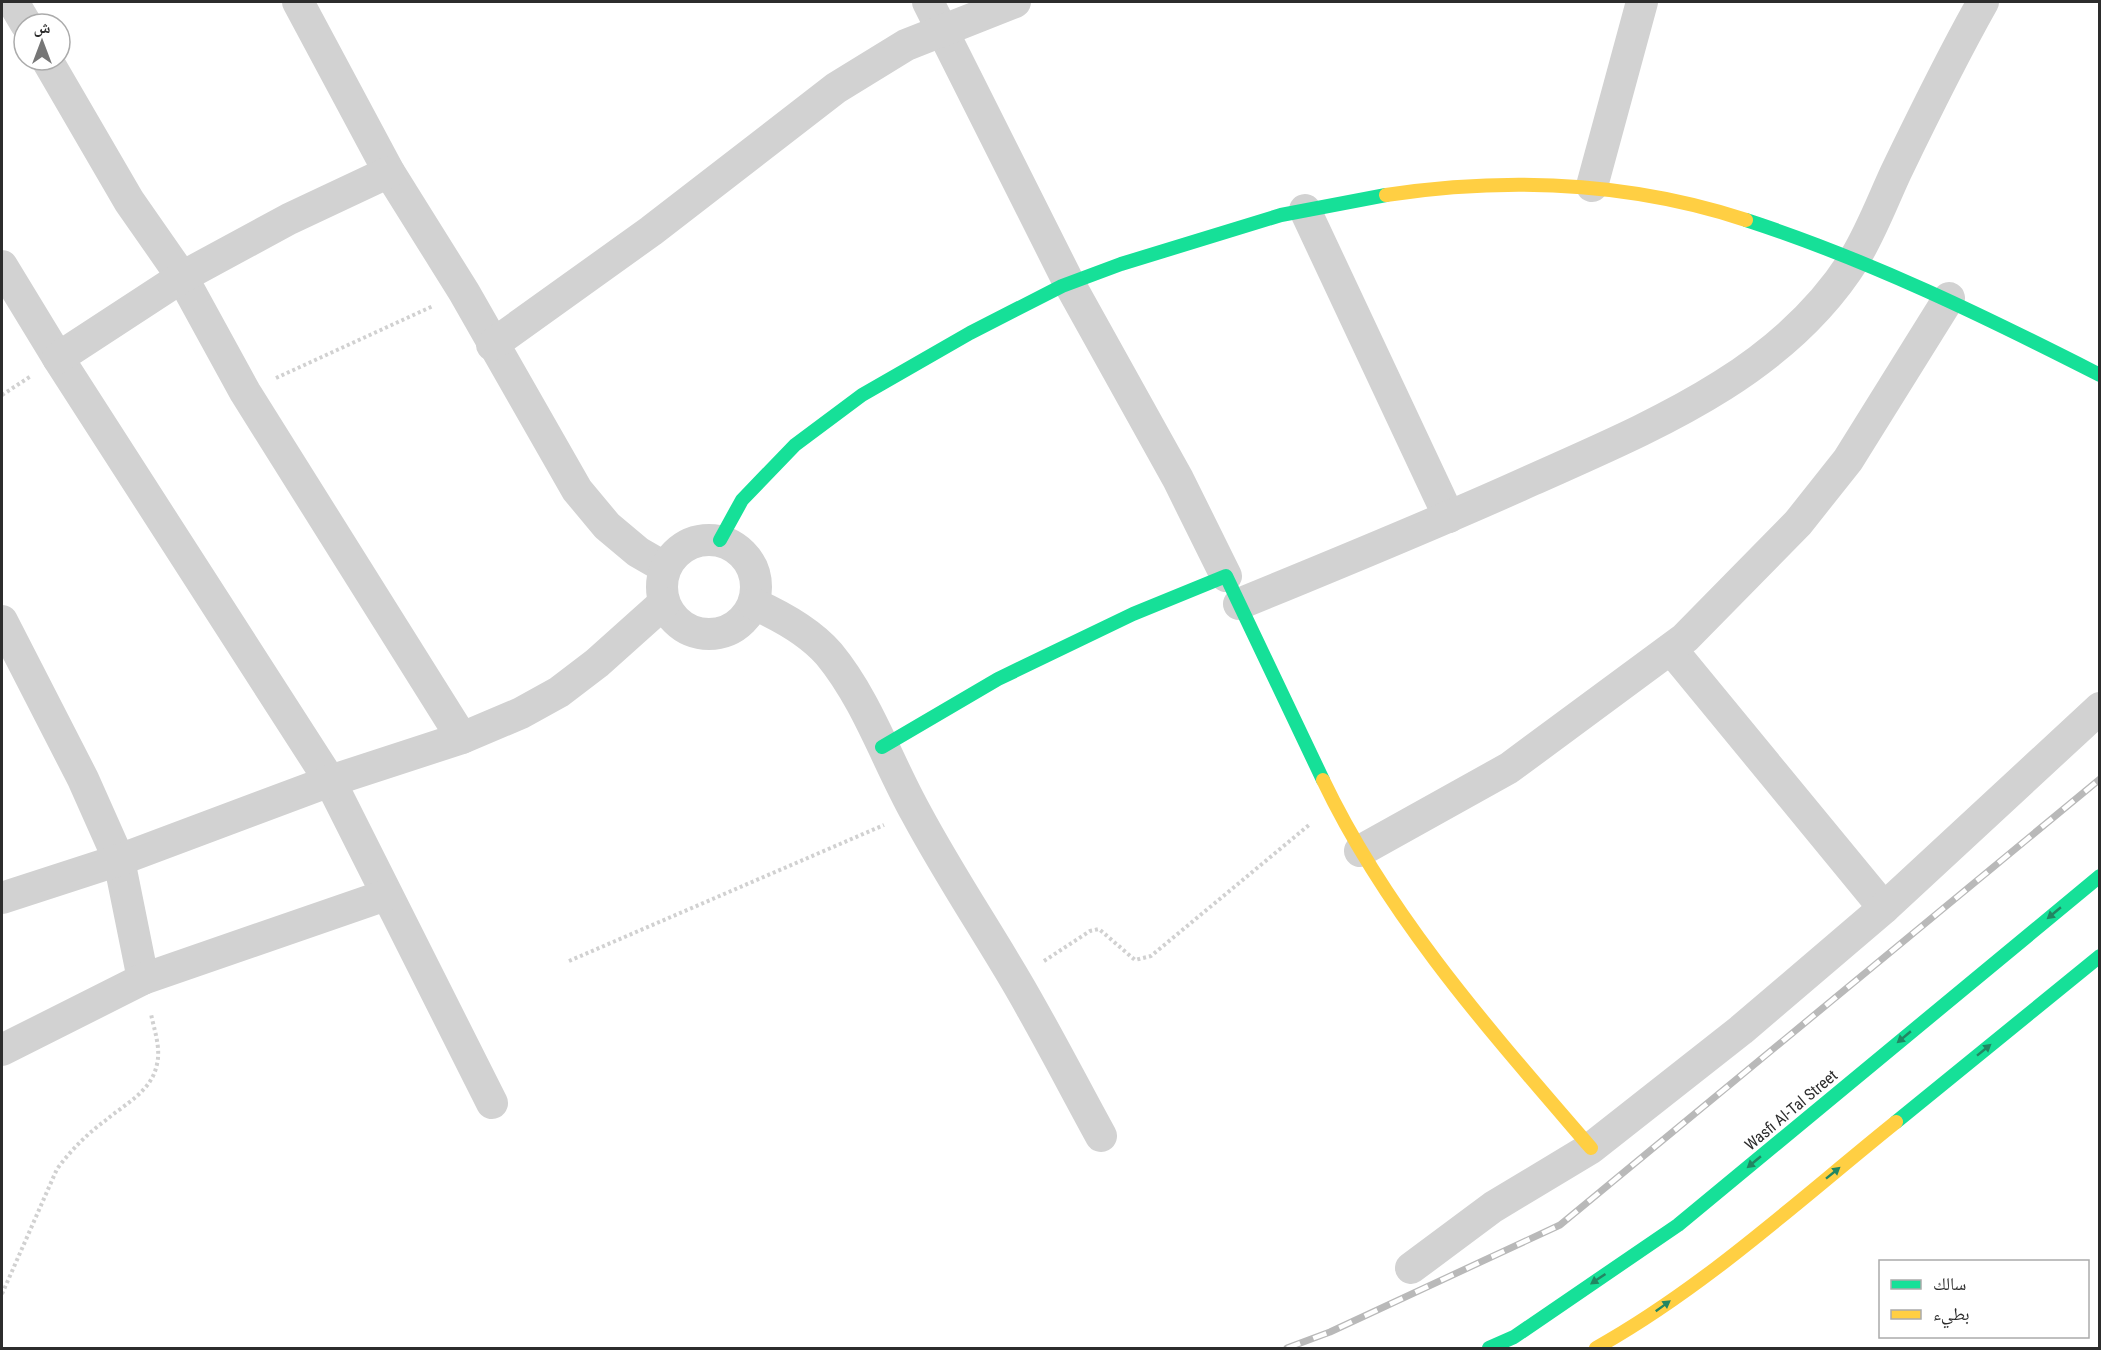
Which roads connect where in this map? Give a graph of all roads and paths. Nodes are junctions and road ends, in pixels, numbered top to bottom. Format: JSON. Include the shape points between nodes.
{"nodes":[{"id":1,"x":298,"y":2,"type":"edge"},
{"id":2,"x":928,"y":2,"type":"edge"},
{"id":3,"x":1015,"y":2,"type":"edge"},
{"id":4,"x":1642,"y":2,"type":"edge"},
{"id":5,"x":1983,"y":2,"type":"edge"},
{"id":6,"x":944,"y":29,"type":"junction"},
{"id":7,"x":53,"y":72,"type":"edge"},
{"id":8,"x":389,"y":172,"type":"junction"},
{"id":9,"x":1592,"y":186,"type":"junction"},
{"id":10,"x":1305,"y":210,"type":"junction"},
{"id":11,"x":1855,"y":258,"type":"junction"},
{"id":12,"x":2,"y":266,"type":"edge"},
{"id":13,"x":182,"y":277,"type":"junction"},
{"id":14,"x":1069,"y":282,"type":"junction"},
{"id":15,"x":464,"y":292,"type":"junction"},
{"id":16,"x":1949,"y":298,"type":"junction"},
{"id":17,"x":492,"y":345,"type":"junction"},
{"id":18,"x":58,"y":358,"type":"junction"},
{"id":19,"x":2100,"y":375,"type":"edge"},
{"id":20,"x":244,"y":392,"type":"junction"},
{"id":21,"x":1449,"y":517,"type":"junction"},
{"id":22,"x":720,"y":540,"type":"junction"},
{"id":23,"x":664,"y":567,"type":"junction"},
{"id":24,"x":1227,"y":576,"type":"junction"},
{"id":25,"x":664,"y":603,"type":"junction"},
{"id":26,"x":754,"y":604,"type":"junction"},
{"id":27,"x":1239,"y":604,"type":"junction"},
{"id":28,"x":2,"y":621,"type":"edge"},
{"id":29,"x":1671,"y":650,"type":"junction"},
{"id":30,"x":2100,"y":708,"type":"edge"},
{"id":31,"x":462,"y":738,"type":"junction"},
{"id":32,"x":882,"y":747,"type":"junction"},
{"id":33,"x":330,"y":781,"type":"junction"},
{"id":34,"x":1336,"y":807,"type":"junction"},
{"id":35,"x":915,"y":812,"type":"junction"},
{"id":36,"x":1360,"y":851,"type":"junction"},
{"id":37,"x":120,"y":860,"type":"junction"},
{"id":38,"x":2100,"y":876,"type":"edge"},
{"id":39,"x":386,"y":895,"type":"junction"},
{"id":40,"x":2,"y":898,"type":"edge"},
{"id":41,"x":1884,"y":908,"type":"junction"},
{"id":42,"x":2100,"y":956,"type":"edge"},
{"id":43,"x":569,"y":961,"type":"dead end"},
{"id":44,"x":144,"y":980,"type":"junction"},
{"id":45,"x":1015,"y":980,"type":"junction"},
{"id":46,"x":2,"y":1050,"type":"edge"},
{"id":47,"x":492,"y":1103,"type":"dead end"},
{"id":48,"x":1101,"y":1136,"type":"dead end"},
{"id":49,"x":1591,"y":1148,"type":"junction"},
{"id":50,"x":1411,"y":1268,"type":"dead end"},
{"id":51,"x":2,"y":1294,"type":"edge"},
{"id":52,"x":1489,"y":1348,"type":"edge"},
{"id":53,"x":1596,"y":1348,"type":"edge"}],
"edges":[{"from":1,"to":8,"type":"street"},
{"from":2,"to":6,"type":"street"},
{"from":3,"to":6,"type":"street"},
{"from":4,"to":9,"type":"street"},
{"from":5,"to":11,"type":"street","via":[[1947,66]]},
{"from":6,"to":14,"type":"street"},
{"from":6,"to":17,"type":"street","via":[[906,45],[836,88],[651,231]]},
{"from":7,"to":13,"type":"street","via":[[129,201]]},
{"from":8,"to":13,"type":"street","via":[[289,219]]},
{"from":8,"to":15,"type":"street"},
{"from":9,"to":10,"type":"street","via":[[1484,184],[1407,189]]},
{"from":9,"to":11,"type":"street","via":[[1684,203],[1769,227]]},
{"from":10,"to":14,"type":"street","via":[[1210,233]]},
{"from":10,"to":21,"type":"street"},
{"from":11,"to":16,"type":"street"},
{"from":11,"to":21,"type":"street","via":[[1798,328],[1700,400],[1637,433]]},
{"from":12,"to":18,"type":"street"},
{"from":13,"to":18,"type":"street"},
{"from":13,"to":20,"type":"street"},
{"from":14,"to":22,"type":"street","via":[[902,370],[849,406],[769,471],[740,503]]},
{"from":14,"to":24,"type":"street"},
{"from":15,"to":17,"type":"street"},
{"from":15,"to":20,"type":"path"},
{"from":16,"to":19,"type":"street"},
{"from":16,"to":29,"type":"street","via":[[1848,460],[1798,523]]},
{"from":17,"to":23,"type":"street","via":[[577,490],[607,526],[638,552]]},
{"from":18,"to":33,"type":"street"},
{"from":20,"to":31,"type":"street"},
{"from":21,"to":27,"type":"street"},
{"from":22,"to":23,"type":"street","via":[[699,540],[679,549]]},
{"from":22,"to":26,"type":"street","via":[[739,549],[752,566],[756,578]]},
{"from":23,"to":25,"type":"street"},
{"from":24,"to":27,"type":"street"},
{"from":24,"to":32,"type":"street","via":[[1133,614],[998,680]]},
{"from":25,"to":26,"type":"street","via":[[679,623],[702,634],[719,634],[735,627]]},
{"from":25,"to":31,"type":"street","via":[[559,692],[521,714]]},
{"from":26,"to":32,"type":"street","via":[[785,618],[827,652]]},
{"from":27,"to":34,"type":"street"},
{"from":28,"to":37,"type":"street"},
{"from":29,"to":36,"type":"street","via":[[1509,768]]},
{"from":29,"to":41,"type":"street"},
{"from":30,"to":41,"type":"street"},
{"from":31,"to":33,"type":"street"},
{"from":32,"to":35,"type":"street"},
{"from":33,"to":37,"type":"street"},
{"from":33,"to":39,"type":"street"},
{"from":34,"to":36,"type":"street"},
{"from":34,"to":45,"type":"path","via":[[1293,836],[1151,956],[1135,960],[1104,931],[1094,930]]},
{"from":35,"to":43,"type":"path"},
{"from":35,"to":45,"type":"street"},
{"from":36,"to":49,"type":"street","via":[[1463,999]]},
{"from":37,"to":40,"type":"street"},
{"from":37,"to":44,"type":"street"},
{"from":38,"to":52,"type":"street","name":"Wasfi Al-Tal Street","one_way":true,"via":[[1678,1225],[1514,1337]]},
{"from":39,"to":44,"type":"street"},
{"from":39,"to":47,"type":"street"},
{"from":41,"to":49,"type":"street","via":[[1741,1030]]},
{"from":53,"to":42,"type":"street","one_way":true,"via":[[1639,1324],[1722,1263]]},
{"from":44,"to":46,"type":"street"},
{"from":44,"to":51,"type":"path","via":[[158,1046],[158,1063],[151,1081],[63,1161]]},
{"from":45,"to":48,"type":"street"},
{"from":49,"to":50,"type":"street","via":[[1493,1207]]}]}
